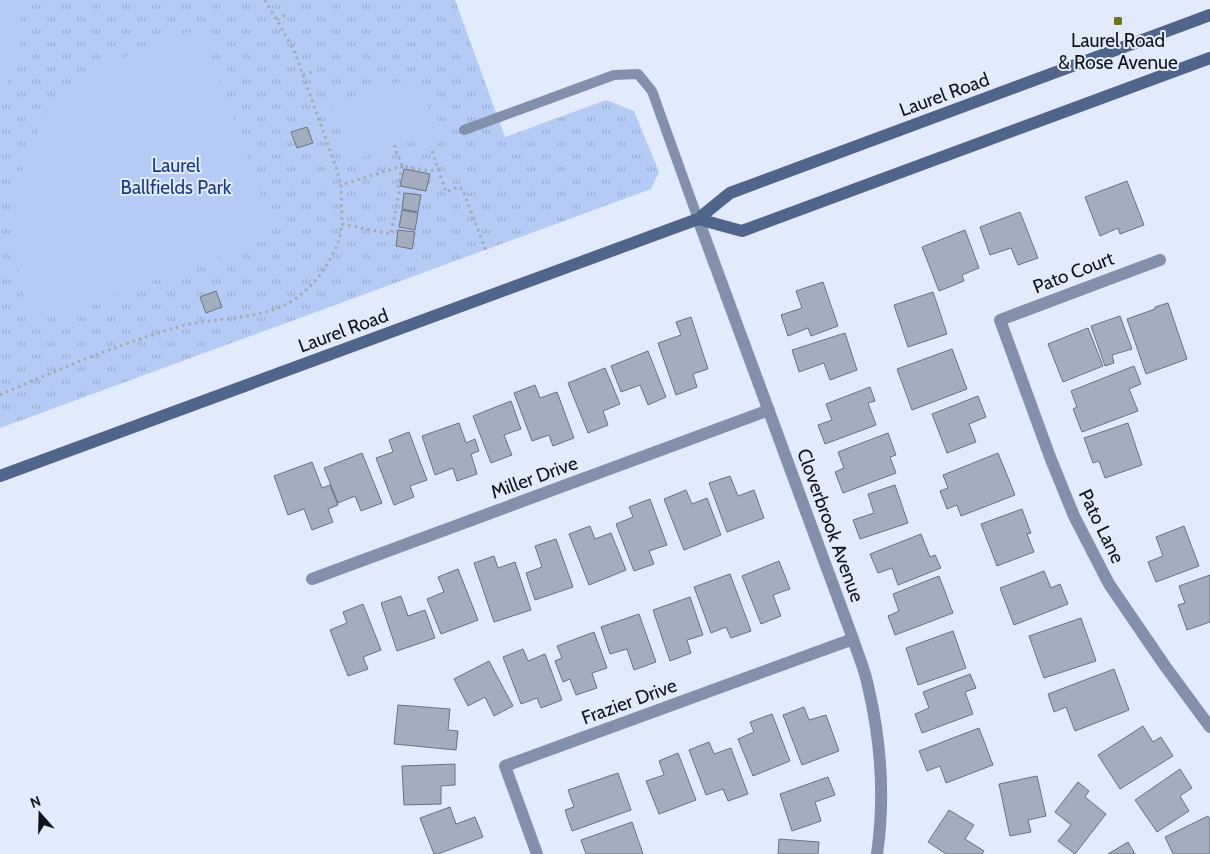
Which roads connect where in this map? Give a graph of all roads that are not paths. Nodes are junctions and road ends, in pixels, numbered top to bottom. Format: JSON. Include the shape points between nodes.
{"nodes":[{"id":1,"x":1210,"y":16,"type":"edge"},
{"id":2,"x":1210,"y":58,"type":"edge"},
{"id":3,"x":464,"y":130,"type":"dead end"},
{"id":4,"x":698,"y":218,"type":"junction"},
{"id":5,"x":1160,"y":260,"type":"dead end"},
{"id":6,"x":1000,"y":320,"type":"joint"},
{"id":7,"x":769,"y":410,"type":"junction"},
{"id":8,"x":0,"y":476,"type":"edge"},
{"id":9,"x":312,"y":579,"type":"dead end"},
{"id":10,"x":853,"y":639,"type":"junction"},
{"id":11,"x":1210,"y":727,"type":"edge"},
{"id":12,"x":537,"y":854,"type":"edge"},
{"id":13,"x":877,"y":854,"type":"edge"}],
"edges":[{"from":1,"to":4,"type":"main road","name":"Laurel Road","via":[[730,193]]},
{"from":2,"to":4,"type":"main road","via":[[742,231]]},
{"from":3,"to":4,"type":"lane","via":[[614,75],[638,74],[652,91]]},
{"from":4,"to":7,"type":"street","name":"Cloverbrook Avenue"},
{"from":4,"to":8,"type":"main road","name":"Laurel Road"},
{"from":5,"to":6,"type":"street","name":"Pato Court"},
{"from":6,"to":11,"type":"street","name":"Pato Lane","via":[[1074,516],[1109,584]]},
{"from":7,"to":9,"type":"street","name":"Miller Drive"},
{"from":7,"to":10,"type":"street","name":"Cloverbrook Avenue"},
{"from":10,"to":12,"type":"street","name":"Frazier Drive","via":[[505,766]]},
{"from":10,"to":13,"type":"street","name":"Cloverbrook Avenue","via":[[868,685],[882,768]]}]}
